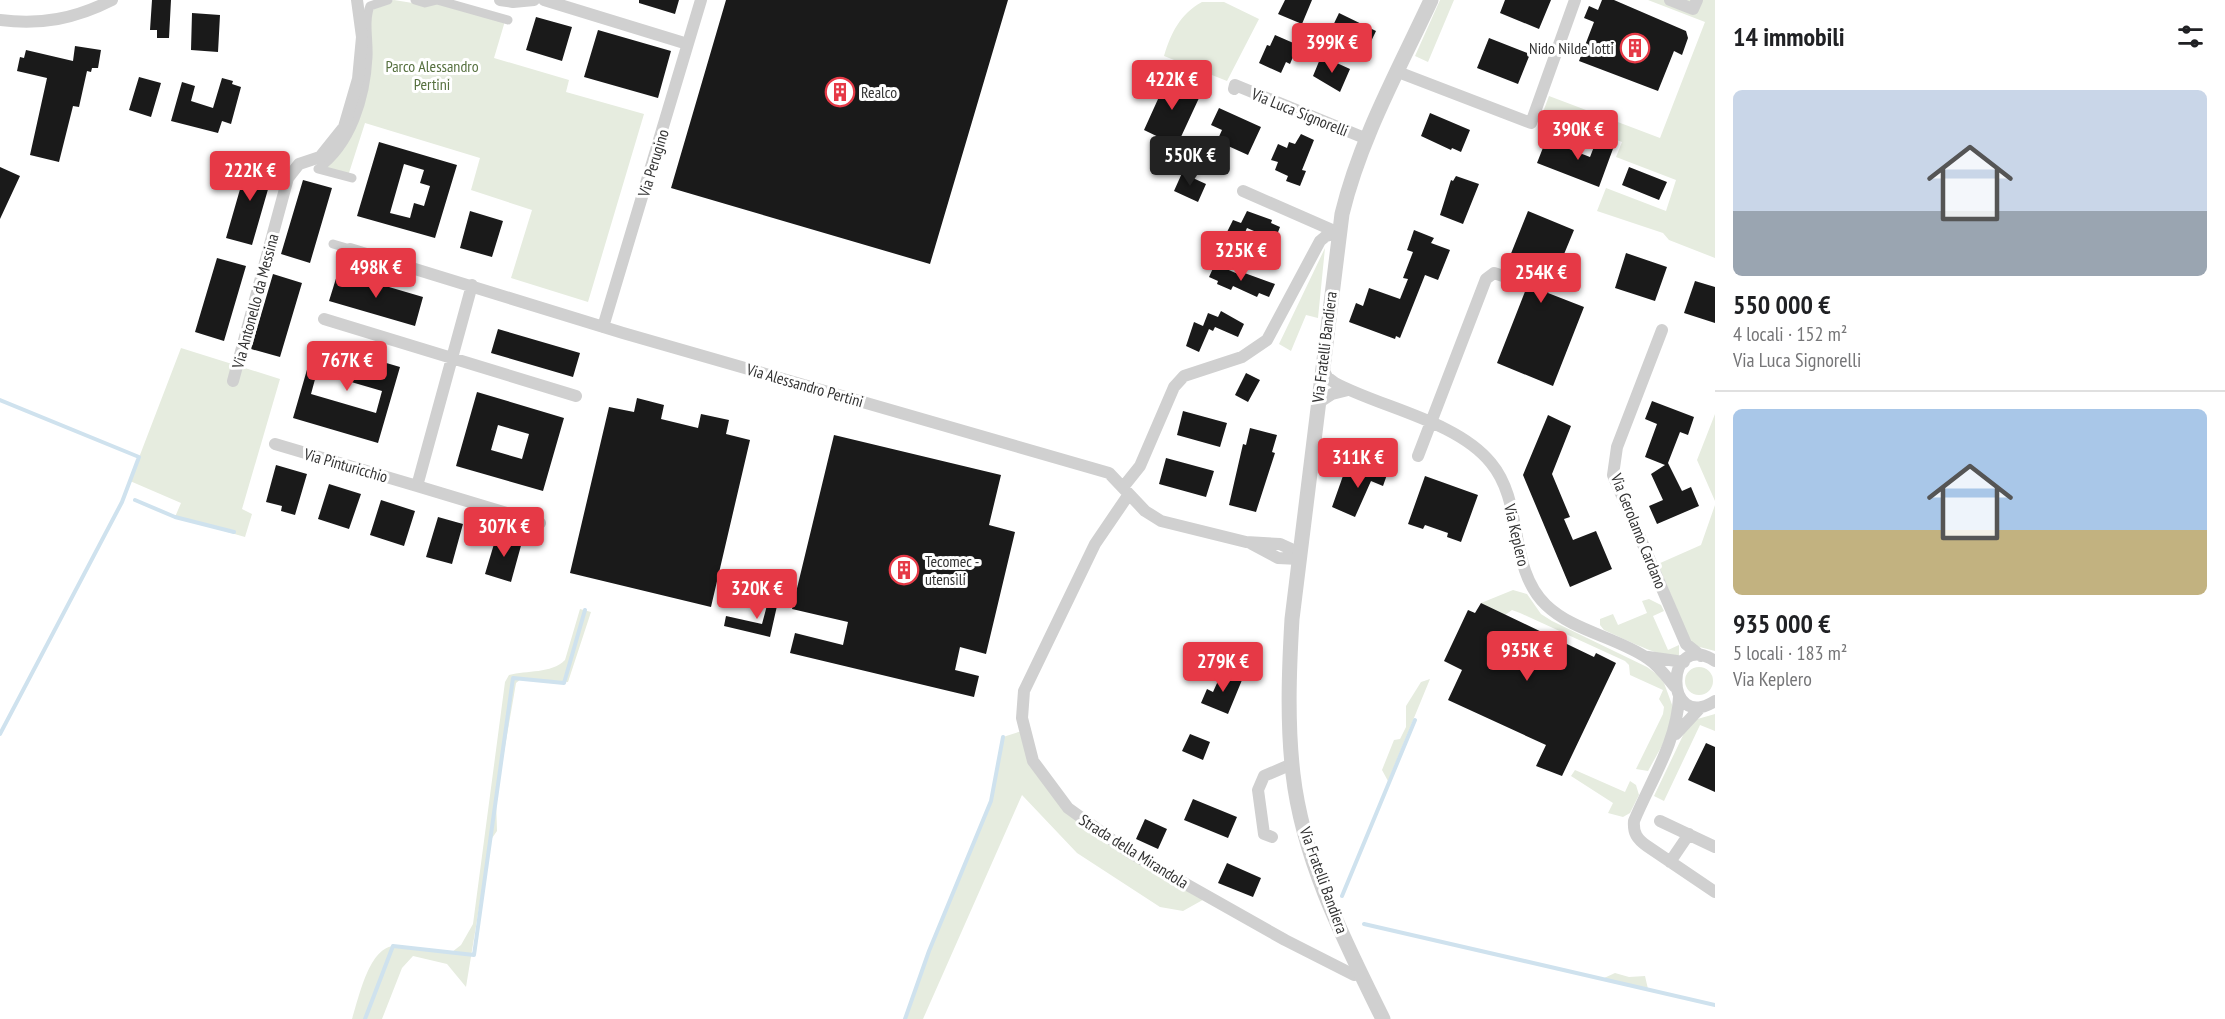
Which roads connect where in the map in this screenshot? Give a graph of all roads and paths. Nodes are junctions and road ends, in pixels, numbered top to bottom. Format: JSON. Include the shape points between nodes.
{"nodes":[{"id":1,"x":112,"y":0,"type":"edge"},
{"id":2,"x":357,"y":0,"type":"edge"},
{"id":3,"x":388,"y":0,"type":"edge"},
{"id":4,"x":415,"y":0,"type":"edge"},
{"id":5,"x":500,"y":0,"type":"edge"},
{"id":6,"x":534,"y":0,"type":"edge"},
{"id":7,"x":544,"y":0,"type":"edge"},
{"id":8,"x":701,"y":0,"type":"edge"},
{"id":9,"x":1431,"y":0,"type":"edge"},
{"id":10,"x":1575,"y":0,"type":"edge"},
{"id":11,"x":1670,"y":0,"type":"edge"},
{"id":12,"x":1697,"y":0,"type":"edge"},
{"id":13,"x":508,"y":20,"type":"dead end"},
{"id":14,"x":0,"y":21,"type":"edge"},
{"id":15,"x":681,"y":42,"type":"dead end"},
{"id":16,"x":1398,"y":72,"type":"junction"},
{"id":17,"x":1234,"y":89,"type":"dead end"},
{"id":18,"x":1367,"y":139,"type":"junction"},
{"id":19,"x":352,"y":178,"type":"dead end"},
{"id":20,"x":1243,"y":191,"type":"dead end"},
{"id":21,"x":1339,"y":233,"type":"junction"},
{"id":22,"x":333,"y":244,"type":"dead end"},
{"id":23,"x":350,"y":249,"type":"joint"},
{"id":24,"x":1509,"y":278,"type":"dead end"},
{"id":25,"x":472,"y":285,"type":"junction"},
{"id":26,"x":324,"y":319,"type":"dead end"},
{"id":27,"x":603,"y":327,"type":"junction"},
{"id":28,"x":1662,"y":330,"type":"dead end"},
{"id":29,"x":451,"y":359,"type":"junction"},
{"id":30,"x":1322,"y":367,"type":"junction"},
{"id":31,"x":232,"y":381,"type":"dead end"},
{"id":32,"x":1348,"y":390,"type":"junction"},
{"id":33,"x":576,"y":396,"type":"dead end"},
{"id":34,"x":1318,"y":403,"type":"junction"},
{"id":35,"x":1430,"y":423,"type":"junction"},
{"id":36,"x":275,"y":444,"type":"dead end"},
{"id":37,"x":1418,"y":456,"type":"dead end"},
{"id":38,"x":417,"y":486,"type":"junction"},
{"id":39,"x":1126,"y":490,"type":"junction"},
{"id":40,"x":540,"y":523,"type":"dead end"},
{"id":41,"x":1299,"y":559,"type":"junction"},
{"id":42,"x":1644,"y":656,"type":"junction"},
{"id":43,"x":1701,"y":656,"type":"junction"},
{"id":44,"x":1715,"y":661,"type":"edge"},
{"id":45,"x":1684,"y":662,"type":"junction"},
{"id":46,"x":1677,"y":692,"type":"junction"},
{"id":47,"x":1715,"y":701,"type":"edge"},
{"id":48,"x":1701,"y":707,"type":"junction"},
{"id":49,"x":1671,"y":742,"type":"junction"},
{"id":50,"x":1292,"y":764,"type":"junction"},
{"id":51,"x":1660,"y":821,"type":"dead end"},
{"id":52,"x":1689,"y":834,"type":"junction"},
{"id":53,"x":1272,"y":837,"type":"dead end"},
{"id":54,"x":1715,"y":847,"type":"edge"},
{"id":55,"x":1670,"y":862,"type":"junction"},
{"id":56,"x":1715,"y":892,"type":"edge"},
{"id":57,"x":1354,"y":975,"type":"dead end"},
{"id":58,"x":1383,"y":1019,"type":"edge"}],
"edges":[{"from":1,"to":14,"type":"street","via":[[52,22]]},
{"from":2,"to":31,"type":"street","name":"Via Antonello da Messina","via":[[362,37],[358,79],[344,127],[320,157],[299,164],[288,178]]},
{"from":3,"to":19,"type":"street","via":[[373,4],[367,14],[364,88],[351,127],[337,153],[318,169]]},
{"from":4,"to":13,"type":"street","via":[[437,0]]},
{"from":5,"to":6,"type":"street"},
{"from":7,"to":15,"type":"street"},
{"from":8,"to":27,"type":"street","name":"Via Perugino"},
{"from":9,"to":16,"type":"street","name":"Via Fratelli Bandiera"},
{"from":10,"to":16,"type":"street","via":[[1531,123]]},
{"from":11,"to":12,"type":"street","via":[[1693,9]]},
{"from":16,"to":18,"type":"street","name":"Via Fratelli Bandiera"},
{"from":17,"to":18,"type":"street","name":"Via Luca Signorelli","via":[[1235,86]]},
{"from":18,"to":21,"type":"street","name":"Via Fratelli Bandiera","via":[[1346,197]]},
{"from":20,"to":21,"type":"street"},
{"from":21,"to":30,"type":"street","name":"Via Fratelli Bandiera"},
{"from":21,"to":39,"type":"street","name":"Strada della Mirandola","via":[[1320,241],[1267,340],[1251,353],[1194,372],[1174,387]]},
{"from":22,"to":23,"type":"street"},
{"from":23,"to":25,"type":"street","name":"Via Alessandro Pertini"},
{"from":24,"to":35,"type":"street","via":[[1494,273],[1486,279]]},
{"from":25,"to":27,"type":"street","name":"Via Alessandro Pertini"},
{"from":25,"to":29,"type":"street"},
{"from":26,"to":29,"type":"street"},
{"from":27,"to":39,"type":"street","name":"Via Alessandro Pertini","via":[[1109,473]]},
{"from":28,"to":43,"type":"street","name":"Via Gerolamo Cardano","via":[[1617,447],[1613,475],[1686,644]]},
{"from":29,"to":33,"type":"street"},
{"from":29,"to":38,"type":"street"},
{"from":30,"to":32,"type":"street","name":"Via Keplero","via":[[1327,377]]},
{"from":30,"to":34,"type":"street","name":"Via Fratelli Bandiera"},
{"from":32,"to":34,"type":"street"},
{"from":32,"to":35,"type":"street","name":"Via Keplero"},
{"from":34,"to":41,"type":"street","name":"Via Fratelli Bandiera"},
{"from":35,"to":37,"type":"street"},
{"from":35,"to":42,"type":"street","name":"Via Keplero","via":[[1472,445],[1499,474],[1524,568],[1541,600],[1556,613]]},
{"from":36,"to":38,"type":"street","name":"Via Pinturicchio"},
{"from":38,"to":40,"type":"street","name":"Via Pinturicchio"},
{"from":39,"to":41,"type":"street","name":"Via Alessandro Pertini","via":[[1144,511],[1161,521],[1246,542],[1278,558]]},
{"from":39,"to":57,"type":"street","name":"Strada della Mirandola","via":[[1095,544],[1024,691],[1022,718],[1032,761],[1068,808],[1129,852]]},
{"from":41,"to":50,"type":"street","name":"Via Fratelli Bandiera","via":[[1289,672]]},
{"from":42,"to":45,"type":"street","name":"Via Keplero"},
{"from":42,"to":46,"type":"street","name":"Via Keplero"},
{"from":43,"to":44,"type":"street"},
{"from":43,"to":45,"type":"street"},
{"from":45,"to":46,"type":"street","via":[[1675,676]]},
{"from":46,"to":48,"type":"street","via":[[1689,705]]},
{"from":46,"to":49,"type":"street","via":[[1678,716]]},
{"from":47,"to":48,"type":"street"},
{"from":48,"to":49,"type":"street"},
{"from":49,"to":55,"type":"street","via":[[1633,830],[1638,840]]},
{"from":50,"to":53,"type":"street","via":[[1264,776],[1258,790],[1264,834]]},
{"from":50,"to":58,"type":"street","name":"Via Fratelli Bandiera","via":[[1318,874]]},
{"from":51,"to":52,"type":"street"},
{"from":52,"to":54,"type":"street"},
{"from":52,"to":55,"type":"street"},
{"from":55,"to":56,"type":"street"}]}
